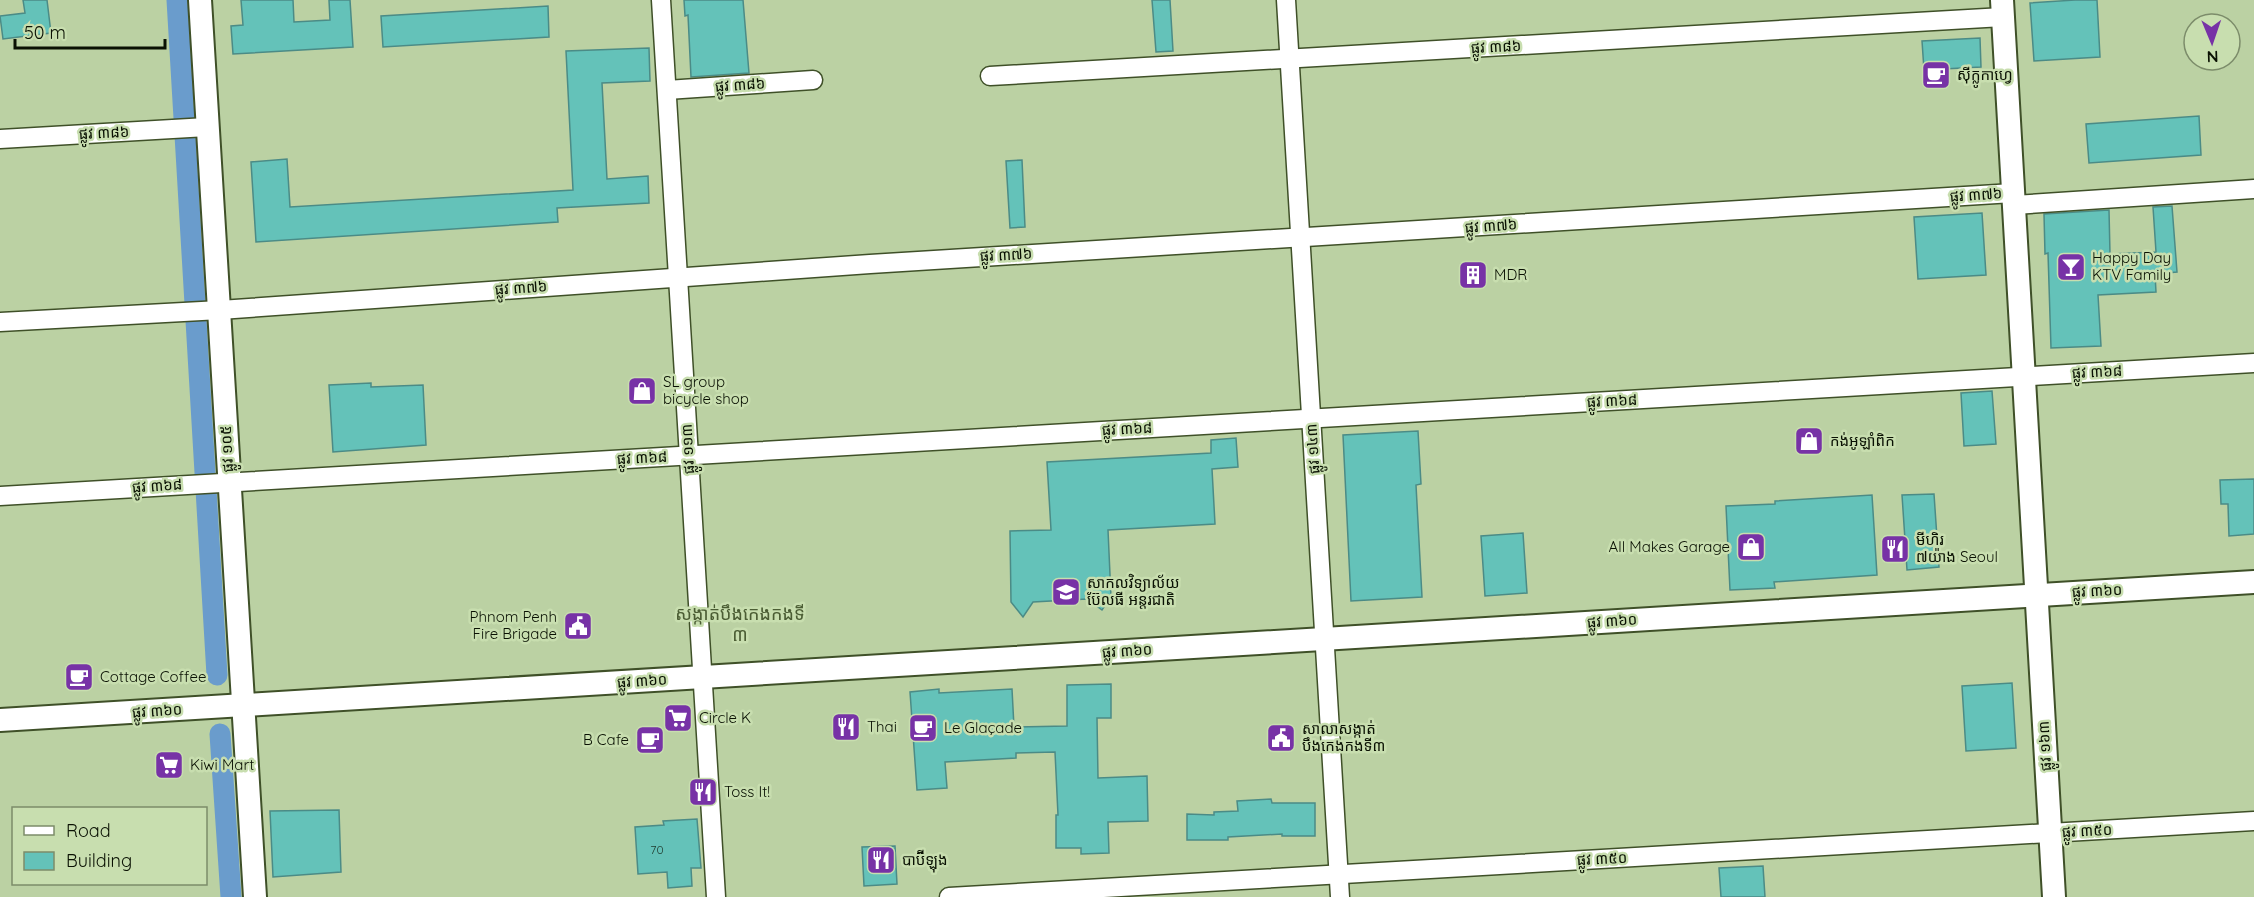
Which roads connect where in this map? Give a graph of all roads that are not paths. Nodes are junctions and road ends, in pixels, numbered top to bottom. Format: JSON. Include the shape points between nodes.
{"nodes":[{"id":1,"x":200,"y":0,"type":"edge"},
{"id":2,"x":661,"y":0,"type":"edge"},
{"id":3,"x":1286,"y":0,"type":"edge"},
{"id":4,"x":2002,"y":9,"type":"edge"},
{"id":5,"x":1289,"y":59,"type":"junction"},
{"id":6,"x":990,"y":76,"type":"dead end"},
{"id":7,"x":813,"y":80,"type":"dead end"},
{"id":8,"x":667,"y":90,"type":"junction"},
{"id":9,"x":202,"y":127,"type":"junction"},
{"id":10,"x":0,"y":139,"type":"edge"},
{"id":11,"x":2254,"y":189,"type":"edge"},
{"id":12,"x":2013,"y":199,"type":"junction"},
{"id":13,"x":1300,"y":238,"type":"junction"},
{"id":14,"x":678,"y":276,"type":"junction"},
{"id":15,"x":213,"y":311,"type":"junction"},
{"id":16,"x":0,"y":322,"type":"edge"},
{"id":17,"x":2254,"y":363,"type":"edge"},
{"id":18,"x":2024,"y":376,"type":"junction"},
{"id":19,"x":1311,"y":418,"type":"junction"},
{"id":20,"x":689,"y":455,"type":"junction"},
{"id":21,"x":223,"y":482,"type":"junction"},
{"id":22,"x":0,"y":496,"type":"edge"},
{"id":23,"x":2254,"y":582,"type":"edge"},
{"id":24,"x":2036,"y":594,"type":"junction"},
{"id":25,"x":1325,"y":639,"type":"junction"},
{"id":26,"x":702,"y":677,"type":"junction"},
{"id":27,"x":236,"y":706,"type":"junction"},
{"id":28,"x":0,"y":720,"type":"edge"},
{"id":29,"x":2254,"y":821,"type":"edge"},
{"id":30,"x":2050,"y":833,"type":"junction"},
{"id":31,"x":1339,"y":874,"type":"junction"},
{"id":32,"x":999,"y":896,"type":"edge"},
{"id":33,"x":255,"y":897,"type":"edge"},
{"id":34,"x":716,"y":897,"type":"edge"},
{"id":35,"x":949,"y":897,"type":"edge"},
{"id":36,"x":1340,"y":897,"type":"edge"},
{"id":37,"x":2054,"y":897,"type":"edge"}],
"edges":[{"from":1,"to":9,"type":"street","name":"ផ្លូវ ១០៥"},
{"from":2,"to":8,"type":"street","name":"ផ្លូវ ១១៣"},
{"from":3,"to":5,"type":"street","name":"ផ្លូវ ១៤៣"},
{"from":4,"to":5,"type":"street","name":"ផ្លូវ ៣៨៦"},
{"from":4,"to":12,"type":"street","name":"ផ្លូវ ១៦៣"},
{"from":5,"to":6,"type":"street","name":"ផ្លូវ ៣៨៦"},
{"from":5,"to":13,"type":"street","name":"ផ្លូវ ១៤៣"},
{"from":7,"to":8,"type":"street","name":"ផ្លូវ ៣៨៦"},
{"from":8,"to":14,"type":"street","name":"ផ្លូវ ១១៣"},
{"from":9,"to":10,"type":"street","name":"ផ្លូវ ៣៨៦"},
{"from":9,"to":15,"type":"street","name":"ផ្លូវ ១០៥"},
{"from":11,"to":12,"type":"street","name":"ផ្លូវ ៣៧៦"},
{"from":12,"to":13,"type":"street","name":"ផ្លូវ ៣៧៦"},
{"from":12,"to":18,"type":"street","name":"ផ្លូវ ១៦៣"},
{"from":13,"to":14,"type":"street","name":"ផ្លូវ ៣៧៦"},
{"from":13,"to":19,"type":"street","name":"ផ្លូវ ១៤៣"},
{"from":14,"to":15,"type":"street","name":"ផ្លូវ ៣៧៦"},
{"from":14,"to":20,"type":"street","name":"ផ្លូវ ១១៣"},
{"from":15,"to":16,"type":"street","name":"ផ្លូវ ៣៧៦"},
{"from":15,"to":21,"type":"street","name":"ផ្លូវ ១០៥"},
{"from":17,"to":18,"type":"street","name":"ផ្លូវ ៣៦៨"},
{"from":18,"to":19,"type":"street","name":"ផ្លូវ ៣៦៨"},
{"from":18,"to":24,"type":"street","name":"ផ្លូវ ១៦៣"},
{"from":19,"to":20,"type":"street","name":"ផ្លូវ ៣៦៨"},
{"from":19,"to":25,"type":"street","name":"ផ្លូវ ១៤៣"},
{"from":20,"to":21,"type":"street","name":"ផ្លូវ ៣៦៨"},
{"from":20,"to":26,"type":"street","name":"ផ្លូវ ១១៣"},
{"from":21,"to":22,"type":"street","name":"ផ្លូវ ៣៦៨"},
{"from":21,"to":27,"type":"street","name":"ផ្លូវ ១០៥"},
{"from":23,"to":24,"type":"street","name":"ផ្លូវ ៣៦០"},
{"from":24,"to":25,"type":"street","name":"ផ្លូវ ៣៦០"},
{"from":24,"to":30,"type":"street","name":"ផ្លូវ ១៦៣"},
{"from":25,"to":26,"type":"street","name":"ផ្លូវ ៣៦០"},
{"from":25,"to":31,"type":"street","name":"ផ្លូវ ១៤៣"},
{"from":26,"to":27,"type":"street","name":"ផ្លូវ ៣៦០"},
{"from":26,"to":34,"type":"street","name":"ផ្លូវ ១១៣"},
{"from":27,"to":28,"type":"street","name":"ផ្លូវ ៣៦០"},
{"from":27,"to":33,"type":"street","name":"ផ្លូវ ១០៥"},
{"from":29,"to":30,"type":"street","name":"ផ្លូវ ៣៥០"},
{"from":30,"to":31,"type":"street","name":"ផ្លូវ ៣៥០"},
{"from":30,"to":37,"type":"street","name":"ផ្លូវ ១៦៣"},
{"from":31,"to":32,"type":"street","name":"ផ្លូវ ៣៥០"},
{"from":31,"to":36,"type":"street","name":"ផ្លូវ ១៤៣"},
{"from":32,"to":35,"type":"street","name":"ផ្លូវ ៣៥០"}]}
